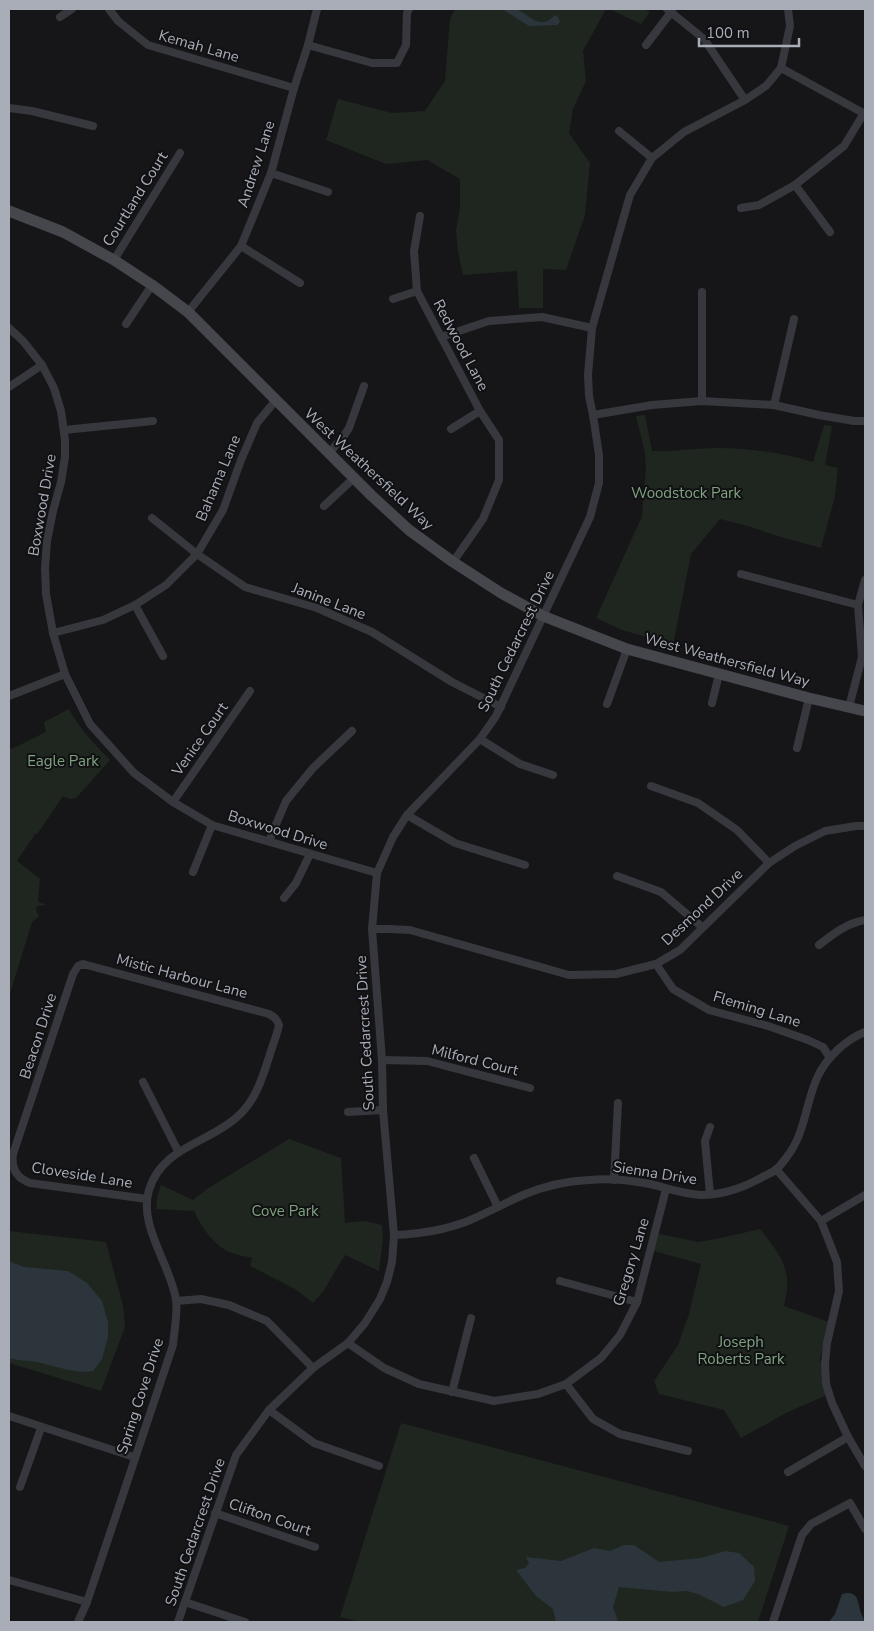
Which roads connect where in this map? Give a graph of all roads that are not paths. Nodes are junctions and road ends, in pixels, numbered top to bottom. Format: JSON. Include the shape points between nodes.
{"nodes":[{"id":1,"x":72,"y":9,"type":"edge"},
{"id":2,"x":109,"y":9,"type":"edge"},
{"id":3,"x":317,"y":9,"type":"edge"},
{"id":4,"x":409,"y":9,"type":"edge"},
{"id":5,"x":788,"y":9,"type":"edge"},
{"id":6,"x":670,"y":10,"type":"edge"},
{"id":7,"x":60,"y":16,"type":"dead end"},
{"id":8,"x":646,"y":44,"type":"dead end"},
{"id":9,"x":308,"y":45,"type":"junction"},
{"id":10,"x":781,"y":68,"type":"junction"},
{"id":11,"x":294,"y":88,"type":"junction"},
{"id":12,"x":745,"y":100,"type":"junction"},
{"id":13,"x":9,"y":108,"type":"edge"},
{"id":14,"x":864,"y":114,"type":"edge"},
{"id":15,"x":93,"y":126,"type":"dead end"},
{"id":16,"x":619,"y":131,"type":"dead end"},
{"id":17,"x":180,"y":153,"type":"dead end"},
{"id":18,"x":652,"y":158,"type":"junction"},
{"id":19,"x":271,"y":173,"type":"junction"},
{"id":20,"x":795,"y":185,"type":"junction"},
{"id":21,"x":328,"y":192,"type":"dead end"},
{"id":22,"x":741,"y":208,"type":"dead end"},
{"id":23,"x":9,"y":211,"type":"edge"},
{"id":24,"x":420,"y":216,"type":"dead end"},
{"id":25,"x":830,"y":232,"type":"dead end"},
{"id":26,"x":242,"y":246,"type":"junction"},
{"id":27,"x":114,"y":260,"type":"junction"},
{"id":28,"x":300,"y":283,"type":"dead end"},
{"id":29,"x":152,"y":285,"type":"junction"},
{"id":30,"x":417,"y":292,"type":"junction"},
{"id":31,"x":702,"y":292,"type":"dead end"},
{"id":32,"x":393,"y":298,"type":"dead end"},
{"id":33,"x":188,"y":312,"type":"junction"},
{"id":34,"x":794,"y":319,"type":"dead end"},
{"id":35,"x":126,"y":324,"type":"dead end"},
{"id":36,"x":9,"y":328,"type":"edge"},
{"id":37,"x":592,"y":328,"type":"junction"},
{"id":38,"x":441,"y":337,"type":"junction"},
{"id":39,"x":42,"y":365,"type":"junction"},
{"id":40,"x":364,"y":386,"type":"dead end"},
{"id":41,"x":9,"y":387,"type":"edge"},
{"id":42,"x":276,"y":400,"type":"junction"},
{"id":43,"x":702,"y":401,"type":"junction"},
{"id":44,"x":774,"y":405,"type":"junction"},
{"id":45,"x":480,"y":411,"type":"junction"},
{"id":46,"x":594,"y":415,"type":"junction"},
{"id":47,"x":153,"y":421,"type":"dead end"},
{"id":48,"x":865,"y":421,"type":"edge"},
{"id":49,"x":451,"y":429,"type":"dead end"},
{"id":50,"x":64,"y":430,"type":"junction"},
{"id":51,"x":329,"y":452,"type":"junction"},
{"id":52,"x":354,"y":478,"type":"junction"},
{"id":53,"x":324,"y":506,"type":"dead end"},
{"id":54,"x":152,"y":518,"type":"dead end"},
{"id":55,"x":197,"y":554,"type":"junction"},
{"id":56,"x":453,"y":562,"type":"junction"},
{"id":57,"x":741,"y":574,"type":"dead end"},
{"id":58,"x":865,"y":580,"type":"edge"},
{"id":59,"x":135,"y":605,"type":"junction"},
{"id":60,"x":858,"y":605,"type":"junction"},
{"id":61,"x":543,"y":616,"type":"junction"},
{"id":62,"x":53,"y":633,"type":"junction"},
{"id":63,"x":627,"y":649,"type":"junction"},
{"id":64,"x":163,"y":656,"type":"dead end"},
{"id":65,"x":65,"y":674,"type":"junction"},
{"id":66,"x":719,"y":674,"type":"junction"},
{"id":67,"x":250,"y":691,"type":"dead end"},
{"id":68,"x":9,"y":696,"type":"edge"},
{"id":69,"x":809,"y":698,"type":"junction"},
{"id":70,"x":712,"y":703,"type":"dead end"},
{"id":71,"x":607,"y":704,"type":"dead end"},
{"id":72,"x":501,"y":707,"type":"junction"},
{"id":73,"x":850,"y":707,"type":"junction"},
{"id":74,"x":865,"y":711,"type":"edge"},
{"id":75,"x":352,"y":731,"type":"dead end"},
{"id":76,"x":480,"y":739,"type":"junction"},
{"id":77,"x":797,"y":748,"type":"dead end"},
{"id":78,"x":553,"y":775,"type":"dead end"},
{"id":79,"x":651,"y":786,"type":"dead end"},
{"id":80,"x":173,"y":802,"type":"junction"},
{"id":81,"x":407,"y":815,"type":"junction"},
{"id":82,"x":212,"y":824,"type":"junction"},
{"id":83,"x":865,"y":826,"type":"edge"},
{"id":84,"x":269,"y":841,"type":"junction"},
{"id":85,"x":310,"y":854,"type":"junction"},
{"id":86,"x":769,"y":863,"type":"junction"},
{"id":87,"x":525,"y":865,"type":"dead end"},
{"id":88,"x":193,"y":872,"type":"dead end"},
{"id":89,"x":377,"y":873,"type":"junction"},
{"id":90,"x":617,"y":876,"type":"dead end"},
{"id":91,"x":284,"y":898,"type":"dead end"},
{"id":92,"x":865,"y":920,"type":"edge"},
{"id":93,"x":702,"y":927,"type":"junction"},
{"id":94,"x":372,"y":929,"type":"junction"},
{"id":95,"x":819,"y":945,"type":"dead end"},
{"id":96,"x":656,"y":964,"type":"junction"},
{"id":97,"x":78,"y":966,"type":"joint"},
{"id":98,"x":278,"y":1020,"type":"joint"},
{"id":99,"x":865,"y":1032,"type":"edge"},
{"id":100,"x":830,"y":1058,"type":"junction"},
{"id":101,"x":382,"y":1060,"type":"junction"},
{"id":102,"x":142,"y":1082,"type":"dead end"},
{"id":103,"x":530,"y":1088,"type":"dead end"},
{"id":104,"x":618,"y":1103,"type":"dead end"},
{"id":105,"x":383,"y":1110,"type":"junction"},
{"id":106,"x":348,"y":1112,"type":"dead end"},
{"id":107,"x":710,"y":1127,"type":"dead end"},
{"id":108,"x":178,"y":1151,"type":"junction"},
{"id":109,"x":474,"y":1158,"type":"dead end"},
{"id":110,"x":776,"y":1169,"type":"junction"},
{"id":111,"x":15,"y":1172,"type":"joint"},
{"id":112,"x":614,"y":1180,"type":"junction"},
{"id":113,"x":666,"y":1189,"type":"junction"},
{"id":114,"x":710,"y":1194,"type":"junction"},
{"id":115,"x":865,"y":1195,"type":"edge"},
{"id":116,"x":147,"y":1199,"type":"junction"},
{"id":117,"x":498,"y":1207,"type":"junction"},
{"id":118,"x":820,"y":1221,"type":"junction"},
{"id":119,"x":394,"y":1235,"type":"junction"},
{"id":120,"x":560,"y":1281,"type":"dead end"},
{"id":121,"x":176,"y":1301,"type":"junction"},
{"id":122,"x":637,"y":1302,"type":"junction"},
{"id":123,"x":472,"y":1318,"type":"dead end"},
{"id":124,"x":348,"y":1343,"type":"junction"},
{"id":125,"x":313,"y":1368,"type":"junction"},
{"id":126,"x":566,"y":1384,"type":"junction"},
{"id":127,"x":452,"y":1392,"type":"junction"},
{"id":128,"x":269,"y":1410,"type":"junction"},
{"id":129,"x":9,"y":1416,"type":"edge"},
{"id":130,"x":41,"y":1428,"type":"junction"},
{"id":131,"x":848,"y":1437,"type":"junction"},
{"id":132,"x":688,"y":1451,"type":"dead end"},
{"id":133,"x":134,"y":1457,"type":"junction"},
{"id":134,"x":379,"y":1466,"type":"dead end"},
{"id":135,"x":865,"y":1466,"type":"edge"},
{"id":136,"x":788,"y":1472,"type":"dead end"},
{"id":137,"x":20,"y":1487,"type":"dead end"},
{"id":138,"x":215,"y":1513,"type":"junction"},
{"id":139,"x":865,"y":1529,"type":"edge"},
{"id":140,"x":315,"y":1546,"type":"dead end"},
{"id":141,"x":9,"y":1580,"type":"edge"},
{"id":142,"x":87,"y":1602,"type":"junction"},
{"id":143,"x":185,"y":1602,"type":"junction"},
{"id":144,"x":78,"y":1622,"type":"edge"},
{"id":145,"x":178,"y":1622,"type":"edge"},
{"id":146,"x":246,"y":1622,"type":"edge"},
{"id":147,"x":773,"y":1622,"type":"edge"}],
"edges":[{"from":1,"to":7,"type":"street"},
{"from":2,"to":11,"type":"street","name":"Kemah Lane","via":[[118,21],[148,45]]},
{"from":3,"to":9,"type":"street","name":"Andrew Lane"},
{"from":4,"to":9,"type":"street","via":[[406,46],[397,63],[372,64]]},
{"from":5,"to":10,"type":"street","name":"South Cedarcrest Drive","via":[[790,26]]},
{"from":6,"to":8,"type":"street"},
{"from":6,"to":12,"type":"street","via":[[704,39]]},
{"from":9,"to":11,"type":"street","name":"Andrew Lane"},
{"from":10,"to":12,"type":"street","name":"South Cedarcrest Drive","via":[[766,86]]},
{"from":10,"to":14,"type":"street"},
{"from":11,"to":19,"type":"street","name":"Andrew Lane"},
{"from":12,"to":18,"type":"street","name":"South Cedarcrest Drive","via":[[684,132]]},
{"from":13,"to":15,"type":"street"},
{"from":14,"to":20,"type":"street","via":[[844,146]]},
{"from":16,"to":18,"type":"street"},
{"from":17,"to":27,"type":"street","name":"Courtland Court"},
{"from":18,"to":37,"type":"street","name":"South Cedarcrest Drive","via":[[630,195]]},
{"from":19,"to":21,"type":"street"},
{"from":19,"to":26,"type":"street","name":"Andrew Lane"},
{"from":20,"to":22,"type":"street","via":[[759,205]]},
{"from":20,"to":25,"type":"street"},
{"from":23,"to":27,"type":"street","name":"West Weathersfield Way","via":[[63,232]]},
{"from":24,"to":30,"type":"street","name":"Redwood Lane","via":[[414,251]]},
{"from":26,"to":28,"type":"street"},
{"from":26,"to":33,"type":"street","name":"Andrew Lane"},
{"from":27,"to":29,"type":"street","name":"West Weathersfield Way"},
{"from":29,"to":33,"type":"street","name":"West Weathersfield Way"},
{"from":29,"to":35,"type":"street"},
{"from":30,"to":32,"type":"street","name":"Redwood Lane"},
{"from":30,"to":38,"type":"street","name":"Redwood Lane"},
{"from":31,"to":43,"type":"street"},
{"from":33,"to":42,"type":"street","name":"West Weathersfield Way"},
{"from":34,"to":44,"type":"street"},
{"from":36,"to":39,"type":"street","name":"Boxwood Drive"},
{"from":37,"to":38,"type":"street","via":[[542,317],[489,321]]},
{"from":37,"to":46,"type":"street","name":"South Cedarcrest Drive","via":[[588,375]]},
{"from":38,"to":45,"type":"street","name":"Redwood Lane"},
{"from":39,"to":41,"type":"street"},
{"from":39,"to":50,"type":"street","name":"Boxwood Drive","via":[[57,396]]},
{"from":40,"to":51,"type":"street","via":[[349,428]]},
{"from":42,"to":51,"type":"street","name":"West Weathersfield Way"},
{"from":42,"to":55,"type":"street","name":"Bahama Lane","via":[[257,423],[223,510]]},
{"from":43,"to":44,"type":"street"},
{"from":43,"to":46,"type":"street"},
{"from":44,"to":48,"type":"street"},
{"from":45,"to":49,"type":"street","name":"Redwood Lane"},
{"from":45,"to":56,"type":"street","name":"Redwood Lane","via":[[499,440],[498,480],[484,519]]},
{"from":46,"to":61,"type":"street","name":"South Cedarcrest Drive","via":[[599,483],[590,517]]},
{"from":47,"to":50,"type":"street"},
{"from":50,"to":62,"type":"street","name":"Boxwood Drive","via":[[64,462],[50,522],[45,568]]},
{"from":51,"to":52,"type":"street","name":"West Weathersfield Way"},
{"from":52,"to":53,"type":"street"},
{"from":52,"to":56,"type":"street","name":"West Weathersfield Way","via":[[410,530]]},
{"from":54,"to":55,"type":"street","name":"Janine Lane"},
{"from":55,"to":59,"type":"street","name":"Bahama Lane","via":[[166,585]]},
{"from":55,"to":72,"type":"street","name":"Janine Lane","via":[[245,587],[317,608],[372,632],[452,682]]},
{"from":56,"to":61,"type":"street","name":"West Weathersfield Way"},
{"from":57,"to":60,"type":"street"},
{"from":58,"to":60,"type":"street"},
{"from":59,"to":62,"type":"street","name":"Bahama Lane","via":[[103,620]]},
{"from":59,"to":64,"type":"street"},
{"from":60,"to":73,"type":"street","via":[[862,657]]},
{"from":61,"to":63,"type":"street","name":"West Weathersfield Way"},
{"from":61,"to":72,"type":"street","name":"South Cedarcrest Drive"},
{"from":62,"to":65,"type":"street","name":"Boxwood Drive"},
{"from":63,"to":66,"type":"street","name":"West Weathersfield Way"},
{"from":63,"to":71,"type":"street"},
{"from":65,"to":68,"type":"street"},
{"from":65,"to":80,"type":"street","name":"Boxwood Drive","via":[[90,724],[134,773]]},
{"from":66,"to":69,"type":"street","name":"West Weathersfield Way"},
{"from":66,"to":70,"type":"street"},
{"from":67,"to":80,"type":"street","name":"Venice Court"},
{"from":69,"to":73,"type":"street","name":"West Weathersfield Way"},
{"from":69,"to":77,"type":"street"},
{"from":72,"to":76,"type":"street","name":"South Cedarcrest Drive"},
{"from":73,"to":74,"type":"street","name":"West Weathersfield Way"},
{"from":75,"to":84,"type":"street","via":[[313,768],[286,801]]},
{"from":76,"to":78,"type":"street","via":[[520,764]]},
{"from":76,"to":81,"type":"street","name":"South Cedarcrest Drive"},
{"from":79,"to":86,"type":"street","via":[[698,803],[737,830]]},
{"from":80,"to":82,"type":"street","name":"Boxwood Drive"},
{"from":81,"to":87,"type":"street","via":[[455,843]]},
{"from":81,"to":89,"type":"street","name":"South Cedarcrest Drive","via":[[392,837]]},
{"from":82,"to":84,"type":"street","name":"Boxwood Drive"},
{"from":82,"to":88,"type":"street"},
{"from":83,"to":86,"type":"street","name":"Desmond Drive","via":[[825,831]]},
{"from":84,"to":85,"type":"street","name":"Boxwood Drive"},
{"from":85,"to":89,"type":"street","name":"Boxwood Drive"},
{"from":85,"to":91,"type":"street","via":[[296,884]]},
{"from":86,"to":93,"type":"street","name":"Desmond Drive"},
{"from":89,"to":94,"type":"street","name":"South Cedarcrest Drive"},
{"from":90,"to":93,"type":"street","via":[[661,892]]},
{"from":92,"to":95,"type":"street","via":[[835,932]]},
{"from":93,"to":96,"type":"street","name":"Desmond Drive","via":[[680,950]]},
{"from":94,"to":96,"type":"street","name":"Desmond Drive","via":[[410,930],[569,975],[616,974]]},
{"from":94,"to":101,"type":"street","name":"South Cedarcrest Drive"},
{"from":96,"to":100,"type":"street","name":"Fleming Lane","via":[[673,989],[709,1010],[808,1040],[823,1047]]},
{"from":97,"to":98,"type":"street","name":"Mistic Harbour Lane","via":[[87,964],[269,1014]]},
{"from":97,"to":111,"type":"street","name":"Beacon Drive","via":[[13,1154]]},
{"from":98,"to":108,"type":"street","name":"Spring Cove Drive","via":[[278,1030],[260,1084],[247,1108],[228,1124]]},
{"from":99,"to":100,"type":"street","name":"Sienna Drive","via":[[854,1036]]},
{"from":100,"to":110,"type":"street","name":"Sienna Drive","via":[[817,1077],[796,1144]]},
{"from":101,"to":103,"type":"street","name":"Milford Court","via":[[428,1061]]},
{"from":101,"to":105,"type":"street","name":"South Cedarcrest Drive"},
{"from":102,"to":108,"type":"street"},
{"from":104,"to":112,"type":"street"},
{"from":105,"to":106,"type":"street"},
{"from":105,"to":119,"type":"street","name":"South Cedarcrest Drive"},
{"from":107,"to":114,"type":"street","via":[[705,1141]]},
{"from":108,"to":116,"type":"street","name":"Spring Cove Drive","via":[[156,1174]]},
{"from":109,"to":117,"type":"street"},
{"from":110,"to":114,"type":"street","name":"Sienna Drive","via":[[745,1186]]},
{"from":110,"to":118,"type":"street"},
{"from":111,"to":116,"type":"street","name":"Cloveside Lane","via":[[30,1183]]},
{"from":112,"to":113,"type":"street","name":"Sienna Drive"},
{"from":112,"to":117,"type":"street","name":"Sienna Drive","via":[[553,1185]]},
{"from":113,"to":114,"type":"street","name":"Sienna Drive"},
{"from":113,"to":122,"type":"street","name":"Gregory Lane"},
{"from":115,"to":118,"type":"street"},
{"from":116,"to":121,"type":"street","name":"Spring Cove Drive","via":[[149,1223]]},
{"from":117,"to":119,"type":"street","name":"Sienna Drive","via":[[452,1226]]},
{"from":118,"to":131,"type":"street","via":[[837,1262],[839,1291],[827,1343],[826,1384]]},
{"from":119,"to":124,"type":"street","name":"South Cedarcrest Drive","via":[[392,1262],[380,1299]]},
{"from":120,"to":122,"type":"street"},
{"from":121,"to":125,"type":"street","via":[[201,1299],[229,1305],[267,1321]]},
{"from":121,"to":133,"type":"street","name":"Spring Cove Drive","via":[[173,1346]]},
{"from":122,"to":126,"type":"street","name":"Gregory Lane","via":[[620,1335],[601,1358]]},
{"from":123,"to":127,"type":"street"},
{"from":124,"to":125,"type":"street","name":"South Cedarcrest Drive"},
{"from":124,"to":127,"type":"street","name":"Gregory Lane","via":[[384,1368],[419,1384]]},
{"from":125,"to":128,"type":"street","name":"South Cedarcrest Drive"},
{"from":126,"to":127,"type":"street","name":"Gregory Lane","via":[[538,1394],[494,1401]]},
{"from":126,"to":132,"type":"street","via":[[593,1419],[620,1434]]},
{"from":128,"to":134,"type":"street","via":[[314,1443]]},
{"from":128,"to":138,"type":"street","name":"South Cedarcrest Drive","via":[[236,1455]]},
{"from":129,"to":130,"type":"street"},
{"from":130,"to":133,"type":"street"},
{"from":130,"to":137,"type":"street"},
{"from":131,"to":135,"type":"street"},
{"from":131,"to":136,"type":"street"},
{"from":133,"to":142,"type":"street","name":"Spring Cove Drive"},
{"from":138,"to":140,"type":"street","name":"Clifton Court"},
{"from":138,"to":143,"type":"street","name":"South Cedarcrest Drive"},
{"from":139,"to":147,"type":"street","via":[[850,1503],[811,1524],[802,1535]]},
{"from":141,"to":142,"type":"street"},
{"from":142,"to":144,"type":"street","name":"Spring Cove Drive"},
{"from":143,"to":145,"type":"street","name":"South Cedarcrest Drive"},
{"from":143,"to":146,"type":"street"}]}
